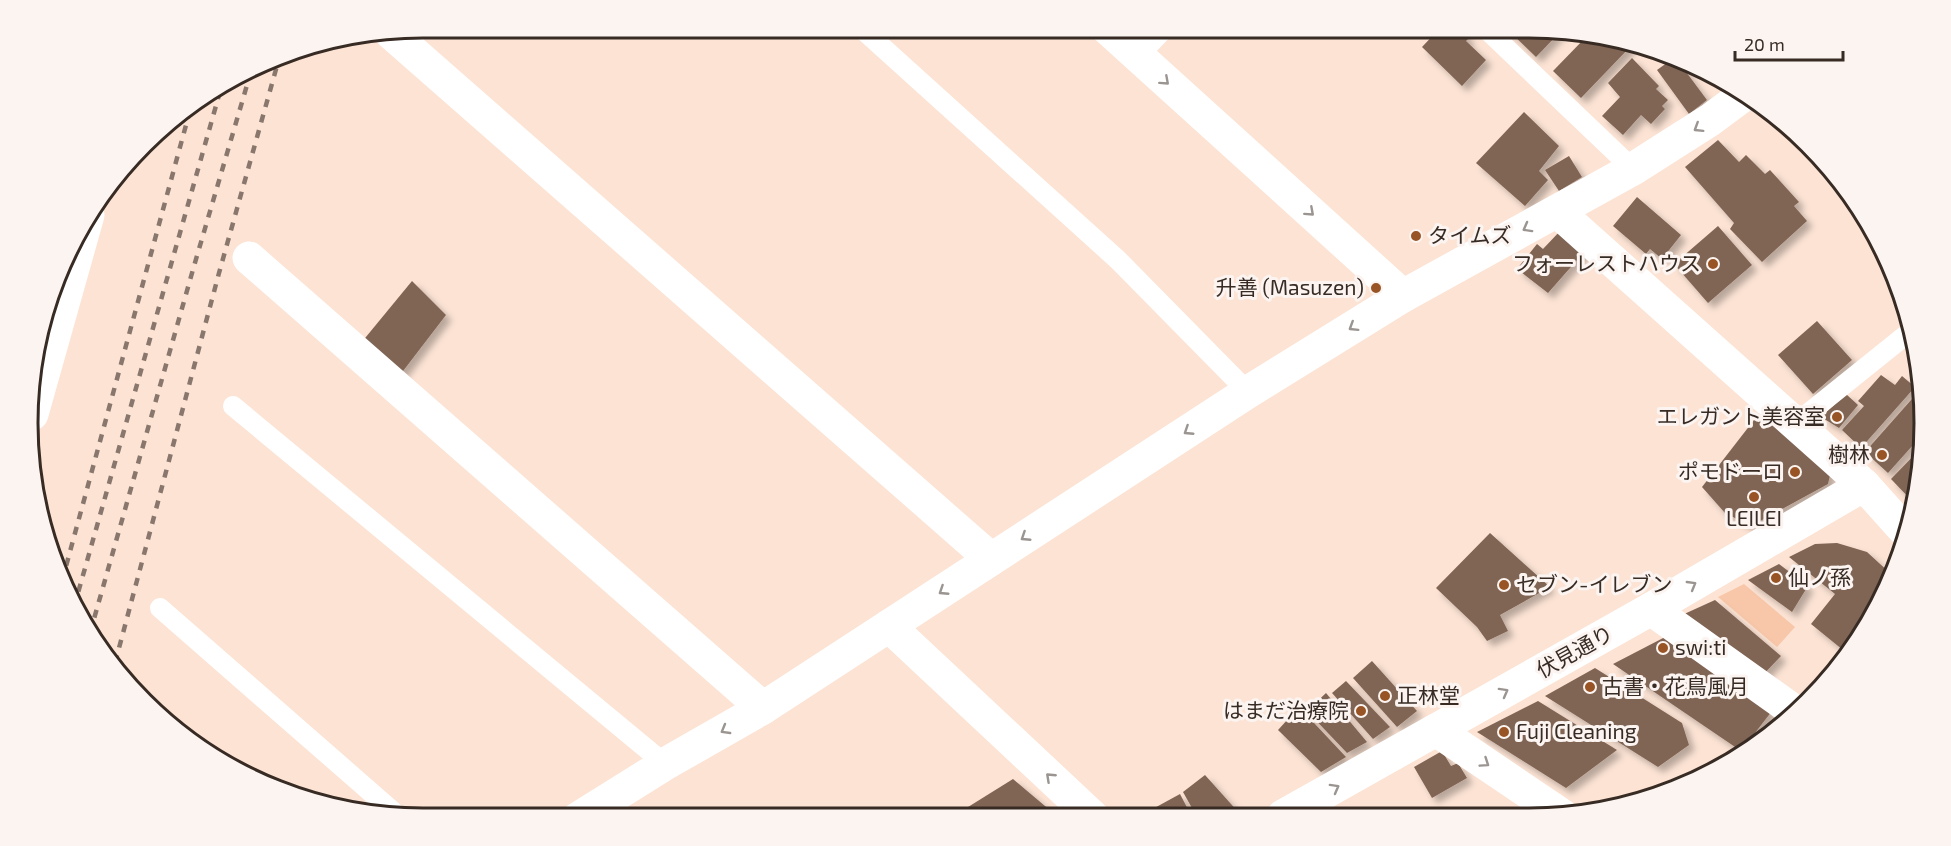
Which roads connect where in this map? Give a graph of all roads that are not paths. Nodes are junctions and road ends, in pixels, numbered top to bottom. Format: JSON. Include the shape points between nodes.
{"nodes":[{"id":1,"x":397,"y":38,"type":"edge"},
{"id":2,"x":872,"y":38,"type":"edge"},
{"id":3,"x":1118,"y":38,"type":"edge"},
{"id":4,"x":1155,"y":38,"type":"edge"},
{"id":5,"x":1496,"y":38,"type":"edge"},
{"id":6,"x":1138,"y":56,"type":"junction"},
{"id":7,"x":1738,"y":99,"type":"edge"},
{"id":8,"x":1633,"y":169,"type":"junction"},
{"id":9,"x":1558,"y":212,"type":"junction"},
{"id":10,"x":249,"y":258,"type":"dead end"},
{"id":11,"x":70,"y":268,"type":"edge"},
{"id":12,"x":1403,"y":296,"type":"junction"},
{"id":13,"x":1903,"y":337,"type":"edge"},
{"id":14,"x":40,"y":385,"type":"edge"},
{"id":15,"x":1248,"y":392,"type":"junction"},
{"id":16,"x":233,"y":406,"type":"dead end"},
{"id":17,"x":1795,"y":424,"type":"junction"},
{"id":18,"x":1864,"y":485,"type":"junction"},
{"id":19,"x":1900,"y":525,"type":"edge"},
{"id":20,"x":992,"y":559,"type":"junction"},
{"id":21,"x":160,"y":608,"type":"dead end"},
{"id":22,"x":1651,"y":609,"type":"junction"},
{"id":23,"x":889,"y":626,"type":"junction"},
{"id":24,"x":1789,"y":707,"type":"edge"},
{"id":25,"x":763,"y":708,"type":"junction"},
{"id":26,"x":1436,"y":730,"type":"junction"},
{"id":27,"x":665,"y":764,"type":"junction"},
{"id":28,"x":388,"y":807,"type":"edge"},
{"id":29,"x":602,"y":808,"type":"edge"},
{"id":30,"x":1083,"y":808,"type":"edge"},
{"id":31,"x":1306,"y":808,"type":"edge"},
{"id":32,"x":1551,"y":808,"type":"edge"}],
"edges":[{"from":1,"to":20,"type":"street"},
{"from":2,"to":15,"type":"lane","via":[[1118,260]]},
{"from":3,"to":6,"type":"street"},
{"from":4,"to":6,"type":"lane"},
{"from":5,"to":8,"type":"lane"},
{"from":6,"to":12,"type":"street","one_way":true},
{"from":7,"to":8,"type":"street","one_way":true},
{"from":8,"to":9,"type":"street"},
{"from":9,"to":12,"type":"street","one_way":true},
{"from":9,"to":17,"type":"street"},
{"from":10,"to":25,"type":"street"},
{"from":11,"to":14,"type":"street"},
{"from":12,"to":15,"type":"street","one_way":true},
{"from":13,"to":17,"type":"lane"},
{"from":15,"to":20,"type":"street","one_way":true},
{"from":16,"to":27,"type":"lane"},
{"from":17,"to":18,"type":"street"},
{"from":18,"to":19,"type":"street"},
{"from":22,"to":18,"type":"street","name":"伏見通り","one_way":true},
{"from":20,"to":23,"type":"street","one_way":true},
{"from":21,"to":28,"type":"lane"},
{"from":22,"to":24,"type":"street"},
{"from":26,"to":22,"type":"street","name":"伏見通り","one_way":true},
{"from":23,"to":25,"type":"street"},
{"from":30,"to":23,"type":"street","one_way":true},
{"from":25,"to":27,"type":"street","one_way":true},
{"from":31,"to":26,"type":"street","name":"伏見通り","one_way":true},
{"from":26,"to":32,"type":"street","one_way":true},
{"from":27,"to":29,"type":"street"}]}
